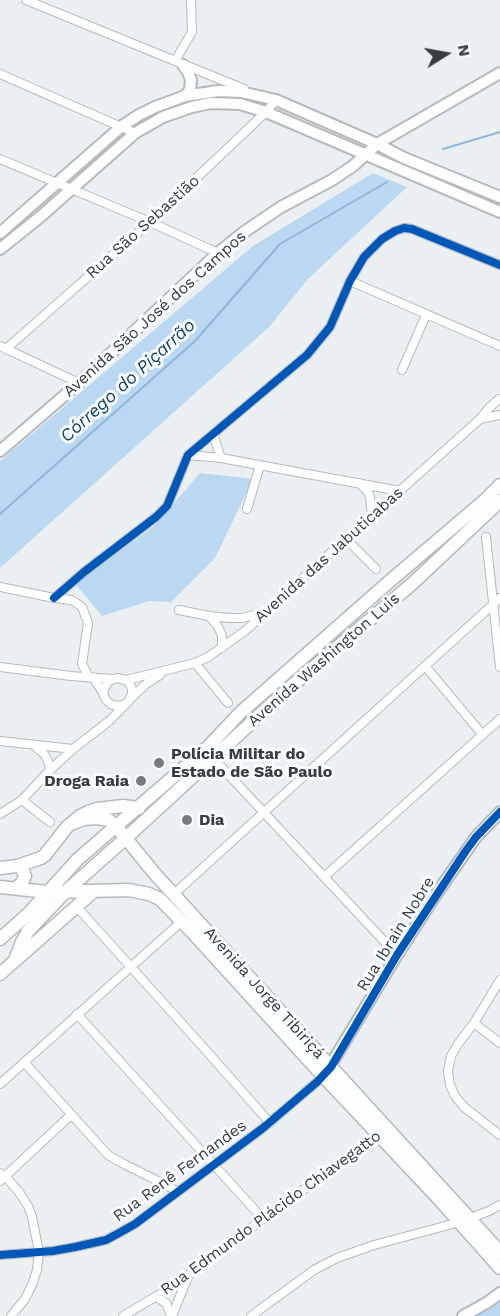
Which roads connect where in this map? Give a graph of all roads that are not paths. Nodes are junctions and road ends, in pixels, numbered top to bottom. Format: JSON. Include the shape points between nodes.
{"nodes":[{"id":1,"x":26,"y":0,"type":"edge"},
{"id":2,"x":190,"y":0,"type":"edge"},
{"id":3,"x":179,"y":63,"type":"junction"},
{"id":4,"x":500,"y":73,"type":"edge"},
{"id":5,"x":0,"y":74,"type":"edge"},
{"id":6,"x":258,"y":95,"type":"junction"},
{"id":7,"x":185,"y":96,"type":"junction"},
{"id":8,"x":276,"y":100,"type":"junction"},
{"id":9,"x":266,"y":112,"type":"junction"},
{"id":10,"x":122,"y":126,"type":"junction"},
{"id":11,"x":135,"y":132,"type":"junction"},
{"id":12,"x":397,"y":133,"type":"junction"},
{"id":13,"x":378,"y":144,"type":"junction"},
{"id":14,"x":365,"y":155,"type":"junction"},
{"id":15,"x":404,"y":158,"type":"junction"},
{"id":16,"x":0,"y":159,"type":"edge"},
{"id":17,"x":58,"y":183,"type":"junction"},
{"id":18,"x":71,"y":190,"type":"junction"},
{"id":19,"x":500,"y":197,"type":"edge"},
{"id":20,"x":500,"y":212,"type":"edge"},
{"id":21,"x":150,"y":222,"type":"junction"},
{"id":22,"x":0,"y":233,"type":"edge"},
{"id":23,"x":0,"y":249,"type":"edge"},
{"id":24,"x":218,"y":253,"type":"junction"},
{"id":25,"x":500,"y":265,"type":"edge"},
{"id":26,"x":350,"y":281,"type":"junction"},
{"id":27,"x":426,"y":315,"type":"junction"},
{"id":28,"x":500,"y":346,"type":"edge"},
{"id":29,"x":3,"y":347,"type":"edge"},
{"id":30,"x":402,"y":370,"type":"dead end"},
{"id":31,"x":79,"y":383,"type":"junction"},
{"id":32,"x":499,"y":398,"type":"edge"},
{"id":33,"x":500,"y":410,"type":"edge"},
{"id":34,"x":500,"y":416,"type":"edge"},
{"id":35,"x":480,"y":419,"type":"junction"},
{"id":36,"x":213,"y":434,"type":"junction"},
{"id":37,"x":0,"y":451,"type":"edge"},
{"id":38,"x":188,"y":455,"type":"junction"},
{"id":39,"x":221,"y":458,"type":"junction"},
{"id":40,"x":260,"y":465,"type":"junction"},
{"id":41,"x":358,"y":482,"type":"junction"},
{"id":42,"x":500,"y":484,"type":"edge"},
{"id":43,"x":400,"y":491,"type":"junction"},
{"id":44,"x":500,"y":501,"type":"edge"},
{"id":45,"x":248,"y":509,"type":"dead end"},
{"id":46,"x":372,"y":516,"type":"junction"},
{"id":47,"x":486,"y":537,"type":"dead end"},
{"id":48,"x":346,"y":538,"type":"junction"},
{"id":49,"x":376,"y":569,"type":"dead end"},
{"id":50,"x":0,"y":587,"type":"edge"},
{"id":51,"x":54,"y":598,"type":"junction"},
{"id":52,"x":497,"y":601,"type":"edge"},
{"id":53,"x":179,"y":610,"type":"dead end"},
{"id":54,"x":264,"y":613,"type":"junction"},
{"id":55,"x":209,"y":616,"type":"junction"},
{"id":56,"x":222,"y":648,"type":"junction"},
{"id":57,"x":195,"y":663,"type":"junction"},
{"id":58,"x":82,"y":664,"type":"junction"},
{"id":59,"x":425,"y":666,"type":"junction"},
{"id":60,"x":0,"y":667,"type":"edge"},
{"id":61,"x":500,"y":667,"type":"edge"},
{"id":62,"x":167,"y":671,"type":"junction"},
{"id":63,"x":71,"y":676,"type":"junction"},
{"id":64,"x":91,"y":677,"type":"junction"},
{"id":65,"x":112,"y":679,"type":"junction"},
{"id":66,"x":126,"y":680,"type":"junction"},
{"id":67,"x":104,"y":693,"type":"junction"},
{"id":68,"x":128,"y":702,"type":"junction"},
{"id":69,"x":108,"y":703,"type":"junction"},
{"id":70,"x":228,"y":704,"type":"dead end"},
{"id":71,"x":500,"y":719,"type":"edge"},
{"id":72,"x":108,"y":722,"type":"junction"},
{"id":73,"x":482,"y":734,"type":"junction"},
{"id":74,"x":0,"y":741,"type":"edge"},
{"id":75,"x":33,"y":744,"type":"junction"},
{"id":76,"x":73,"y":749,"type":"junction"},
{"id":77,"x":213,"y":758,"type":"junction"},
{"id":78,"x":50,"y":770,"type":"junction"},
{"id":79,"x":22,"y":800,"type":"junction"},
{"id":80,"x":139,"y":808,"type":"junction"},
{"id":81,"x":263,"y":811,"type":"junction"},
{"id":82,"x":500,"y":812,"type":"edge"},
{"id":83,"x":0,"y":814,"type":"edge"},
{"id":84,"x":50,"y":822,"type":"dead end"},
{"id":85,"x":73,"y":823,"type":"junction"},
{"id":86,"x":115,"y":825,"type":"junction"},
{"id":87,"x":103,"y":837,"type":"junction"},
{"id":88,"x":126,"y":838,"type":"junction"},
{"id":89,"x":18,"y":866,"type":"junction"},
{"id":90,"x":0,"y":868,"type":"edge"},
{"id":91,"x":154,"y":874,"type":"junction"},
{"id":92,"x":324,"y":877,"type":"junction"},
{"id":93,"x":77,"y":881,"type":"junction"},
{"id":94,"x":0,"y":887,"type":"edge"},
{"id":95,"x":18,"y":889,"type":"junction"},
{"id":96,"x":129,"y":890,"type":"junction"},
{"id":97,"x":94,"y":891,"type":"junction"},
{"id":98,"x":47,"y":892,"type":"junction"},
{"id":99,"x":65,"y":892,"type":"junction"},
{"id":100,"x":174,"y":894,"type":"junction"},
{"id":101,"x":75,"y":906,"type":"junction"},
{"id":102,"x":29,"y":913,"type":"junction"},
{"id":103,"x":181,"y":921,"type":"junction"},
{"id":104,"x":0,"y":939,"type":"edge"},
{"id":105,"x":397,"y":955,"type":"junction"},
{"id":106,"x":15,"y":960,"type":"junction"},
{"id":107,"x":130,"y":967,"type":"junction"},
{"id":108,"x":0,"y":974,"type":"edge"},
{"id":109,"x":500,"y":980,"type":"edge"},
{"id":110,"x":77,"y":1014,"type":"junction"},
{"id":111,"x":474,"y":1023,"type":"junction"},
{"id":112,"x":500,"y":1043,"type":"edge"},
{"id":113,"x":24,"y":1062,"type":"junction"},
{"id":114,"x":327,"y":1071,"type":"junction"},
{"id":115,"x":2,"y":1079,"type":"edge"},
{"id":116,"x":71,"y":1115,"type":"junction"},
{"id":117,"x":270,"y":1122,"type":"junction"},
{"id":118,"x":382,"y":1131,"type":"junction"},
{"id":119,"x":500,"y":1135,"type":"edge"},
{"id":120,"x":214,"y":1164,"type":"junction"},
{"id":121,"x":2,"y":1177,"type":"edge"},
{"id":122,"x":177,"y":1191,"type":"junction"},
{"id":123,"x":500,"y":1205,"type":"edge"},
{"id":124,"x":263,"y":1219,"type":"junction"},
{"id":125,"x":465,"y":1221,"type":"junction"},
{"id":126,"x":39,"y":1252,"type":"junction"},
{"id":127,"x":500,"y":1252,"type":"edge"},
{"id":128,"x":0,"y":1255,"type":"edge"},
{"id":129,"x":500,"y":1268,"type":"edge"},
{"id":130,"x":188,"y":1276,"type":"junction"},
{"id":131,"x":500,"y":1293,"type":"edge"},
{"id":132,"x":156,"y":1297,"type":"junction"},
{"id":133,"x":11,"y":1316,"type":"edge"},
{"id":134,"x":123,"y":1316,"type":"edge"},
{"id":135,"x":171,"y":1316,"type":"edge"},
{"id":136,"x":251,"y":1316,"type":"edge"},
{"id":137,"x":463,"y":1316,"type":"edge"}],
"edges":[{"from":1,"to":3,"type":"street"},
{"from":2,"to":3,"type":"street","via":[[192,32]]},
{"from":3,"to":6,"type":"street"},
{"from":3,"to":7,"type":"main road","via":[[191,80]]},
{"from":4,"to":12,"type":"main road","name":"Avenida São José dos Campos"},
{"from":5,"to":10,"type":"street"},
{"from":6,"to":7,"type":"main road","via":[[229,90]]},
{"from":6,"to":8,"type":"main road"},
{"from":7,"to":10,"type":"main road"},
{"from":8,"to":9,"type":"street","name":"Rua São Sebastião"},
{"from":8,"to":13,"type":"main road"},
{"from":9,"to":11,"type":"main road","via":[[240,104],[211,104],[163,117]]},
{"from":9,"to":14,"type":"main road"},
{"from":9,"to":21,"type":"street","name":"Rua São Sebastião"},
{"from":10,"to":11,"type":"street"},
{"from":10,"to":17,"type":"main road"},
{"from":11,"to":18,"type":"main road"},
{"from":12,"to":13,"type":"main road","name":"Avenida São José dos Campos"},
{"from":12,"to":15,"type":"main road"},
{"from":13,"to":14,"type":"main road","name":"Avenida São José dos Campos"},
{"from":13,"to":15,"type":"main road"},
{"from":14,"to":20,"type":"main road"},
{"from":14,"to":24,"type":"main road","name":"Avenida São José dos Campos","via":[[332,180],[281,207]]},
{"from":15,"to":19,"type":"main road"},
{"from":16,"to":17,"type":"street"},
{"from":17,"to":18,"type":"street"},
{"from":17,"to":22,"type":"main road"},
{"from":18,"to":21,"type":"street"},
{"from":18,"to":23,"type":"main road"},
{"from":21,"to":24,"type":"street"},
{"from":21,"to":29,"type":"street","name":"Rua São Sebastião"},
{"from":24,"to":31,"type":"main road","name":"Avenida São José dos Campos"},
{"from":25,"to":26,"type":"street","via":[[404,228],[382,239],[364,256]]},
{"from":26,"to":27,"type":"street"},
{"from":26,"to":36,"type":"street","via":[[330,327],[307,355]]},
{"from":27,"to":28,"type":"street"},
{"from":27,"to":30,"type":"street"},
{"from":29,"to":31,"type":"street"},
{"from":31,"to":37,"type":"main road","name":"Avenida São José dos Campos"},
{"from":32,"to":33,"type":"street"},
{"from":32,"to":35,"type":"street","name":"Avenida das Jabuticabas"},
{"from":34,"to":35,"type":"street"},
{"from":35,"to":43,"type":"street","name":"Avenida das Jabuticabas"},
{"from":36,"to":38,"type":"street"},
{"from":36,"to":39,"type":"street"},
{"from":38,"to":39,"type":"street"},
{"from":38,"to":51,"type":"street","via":[[166,506],[156,517]]},
{"from":39,"to":40,"type":"street"},
{"from":40,"to":41,"type":"street"},
{"from":40,"to":45,"type":"street"},
{"from":41,"to":43,"type":"street"},
{"from":41,"to":46,"type":"street","via":[[368,492]]},
{"from":42,"to":80,"type":"main road","name":"Avenida Washington Luis","via":[[240,713]]},
{"from":43,"to":46,"type":"street","name":"Avenida das Jabuticabas"},
{"from":44,"to":77,"type":"main road","name":"Avenida Washington Luis","via":[[413,583]]},
{"from":46,"to":48,"type":"street","name":"Avenida das Jabuticabas"},
{"from":47,"to":52,"type":"street"},
{"from":48,"to":49,"type":"street"},
{"from":48,"to":54,"type":"street","name":"Avenida das Jabuticabas"},
{"from":50,"to":51,"type":"street"},
{"from":51,"to":58,"type":"street","via":[[72,600],[85,613],[88,623]]},
{"from":52,"to":59,"type":"street"},
{"from":52,"to":61,"type":"street"},
{"from":53,"to":55,"type":"street"},
{"from":54,"to":55,"type":"street","via":[[242,618]]},
{"from":54,"to":56,"type":"street","name":"Avenida das Jabuticabas"},
{"from":55,"to":56,"type":"street","via":[[220,631]]},
{"from":56,"to":57,"type":"street","name":"Avenida das Jabuticabas"},
{"from":57,"to":62,"type":"street","name":"Avenida das Jabuticabas"},
{"from":57,"to":70,"type":"street"},
{"from":58,"to":63,"type":"street"},
{"from":58,"to":64,"type":"street"},
{"from":59,"to":73,"type":"street"},
{"from":59,"to":81,"type":"street"},
{"from":60,"to":63,"type":"street"},
{"from":62,"to":66,"type":"street"},
{"from":62,"to":68,"type":"street"},
{"from":63,"to":64,"type":"street"},
{"from":64,"to":65,"type":"street"},
{"from":64,"to":67,"type":"street"},
{"from":65,"to":66,"type":"street"},
{"from":65,"to":67,"type":"street"},
{"from":66,"to":68,"type":"street","via":[[132,689]]},
{"from":67,"to":69,"type":"street"},
{"from":68,"to":69,"type":"street","via":[[116,706]]},
{"from":68,"to":72,"type":"street"},
{"from":69,"to":72,"type":"street"},
{"from":71,"to":73,"type":"street"},
{"from":72,"to":76,"type":"street"},
{"from":73,"to":92,"type":"street"},
{"from":74,"to":75,"type":"street"},
{"from":75,"to":76,"type":"street"},
{"from":75,"to":78,"type":"street","via":[[44,754]]},
{"from":76,"to":78,"type":"street"},
{"from":77,"to":81,"type":"street"},
{"from":77,"to":88,"type":"main road","name":"Avenida Washington Luis"},
{"from":78,"to":79,"type":"street"},
{"from":79,"to":83,"type":"street"},
{"from":79,"to":84,"type":"street"},
{"from":80,"to":85,"type":"main road","via":[[97,809]]},
{"from":80,"to":86,"type":"main road","name":"Avenida Washington Luis"},
{"from":81,"to":92,"type":"street"},
{"from":81,"to":100,"type":"street"},
{"from":82,"to":105,"type":"main road","name":"Rua Ibrain Nobre","via":[[476,837]]},
{"from":85,"to":86,"type":"main road","via":[[97,818]]},
{"from":85,"to":89,"type":"main road","via":[[45,855]]},
{"from":86,"to":87,"type":"main road","name":"Avenida Washington Luis"},
{"from":86,"to":88,"type":"main road","name":"Avenida Jorge Tibiriçá"},
{"from":87,"to":93,"type":"main road","via":[[72,872]]},
{"from":87,"to":98,"type":"main road","name":"Avenida Washington Luis"},
{"from":88,"to":91,"type":"main road","name":"Avenida Jorge Tibiriçá"},
{"from":88,"to":93,"type":"main road","name":"Avenida Washington Luis"},
{"from":89,"to":90,"type":"main road"},
{"from":89,"to":95,"type":"main road","via":[[25,876]]},
{"from":91,"to":96,"type":"main road"},
{"from":91,"to":100,"type":"main road","name":"Avenida Jorge Tibiriçá"},
{"from":92,"to":105,"type":"street"},
{"from":93,"to":99,"type":"main road","name":"Avenida Washington Luis"},
{"from":94,"to":95,"type":"main road"},
{"from":95,"to":98,"type":"main road"},
{"from":95,"to":102,"type":"main road","via":[[27,897]]},
{"from":96,"to":97,"type":"main road"},
{"from":96,"to":103,"type":"main road","name":"Avenida Jorge Tibiriçá","via":[[160,899]]},
{"from":97,"to":99,"type":"main road"},
{"from":97,"to":101,"type":"main road"},
{"from":98,"to":99,"type":"main road"},
{"from":98,"to":102,"type":"main road","name":"Avenida Washington Luis"},
{"from":99,"to":106,"type":"main road","name":"Avenida Washington Luis","via":[[28,931]]},
{"from":100,"to":114,"type":"main road","name":"Avenida Jorge Tibiriçá"},
{"from":101,"to":106,"type":"main road"},
{"from":101,"to":107,"type":"street"},
{"from":102,"to":104,"type":"main road","name":"Avenida Washington Luis"},
{"from":103,"to":107,"type":"street"},
{"from":103,"to":114,"type":"main road","name":"Avenida Jorge Tibiriçá","via":[[302,1051]]},
{"from":105,"to":114,"type":"main road","name":"Rua Ibrain Nobre"},
{"from":106,"to":108,"type":"main road","name":"Avenida Washington Luis"},
{"from":107,"to":110,"type":"street"},
{"from":107,"to":117,"type":"street"},
{"from":109,"to":111,"type":"street"},
{"from":110,"to":113,"type":"street"},
{"from":110,"to":120,"type":"street"},
{"from":111,"to":112,"type":"street"},
{"from":111,"to":119,"type":"street","via":[[451,1056],[450,1085],[464,1107]]},
{"from":113,"to":115,"type":"street"},
{"from":113,"to":116,"type":"street"},
{"from":114,"to":117,"type":"street","name":"Rua Renê Fernandes"},
{"from":114,"to":118,"type":"main road","name":"Avenida Jorge Tibiriçá"},
{"from":116,"to":121,"type":"street"},
{"from":116,"to":122,"type":"street","via":[[108,1155]]},
{"from":117,"to":120,"type":"street","name":"Rua Renê Fernandes"},
{"from":118,"to":124,"type":"street","name":"Rua Edmundo Plácido Chiavegatto"},
{"from":118,"to":125,"type":"main road","name":"Avenida Jorge Tibiriçá"},
{"from":120,"to":122,"type":"street","name":"Rua Renê Fernandes"},
{"from":120,"to":124,"type":"street"},
{"from":121,"to":126,"type":"street","via":[[28,1206]]},
{"from":122,"to":126,"type":"street","name":"Rua Renê Fernandes","via":[[135,1224],[106,1240]]},
{"from":123,"to":125,"type":"street"},
{"from":124,"to":130,"type":"street","name":"Rua Edmundo Plácido Chiavegatto"},
{"from":125,"to":127,"type":"main road","name":"Avenida Jorge Tibiriçá"},
{"from":125,"to":129,"type":"main road","name":"Avenida Jorge Tibiriçá"},
{"from":125,"to":136,"type":"street","via":[[337,1258]]},
{"from":126,"to":128,"type":"street","name":"Rua Renê Fernandes"},
{"from":126,"to":133,"type":"street","via":[[32,1285]]},
{"from":130,"to":132,"type":"street","name":"Rua Edmundo Plácido Chiavegatto"},
{"from":130,"to":135,"type":"street"},
{"from":131,"to":137,"type":"main road"},
{"from":132,"to":134,"type":"street","name":"Rua Edmundo Plácido Chiavegatto"},
{"from":132,"to":135,"type":"street","via":[[166,1303]]}]}
